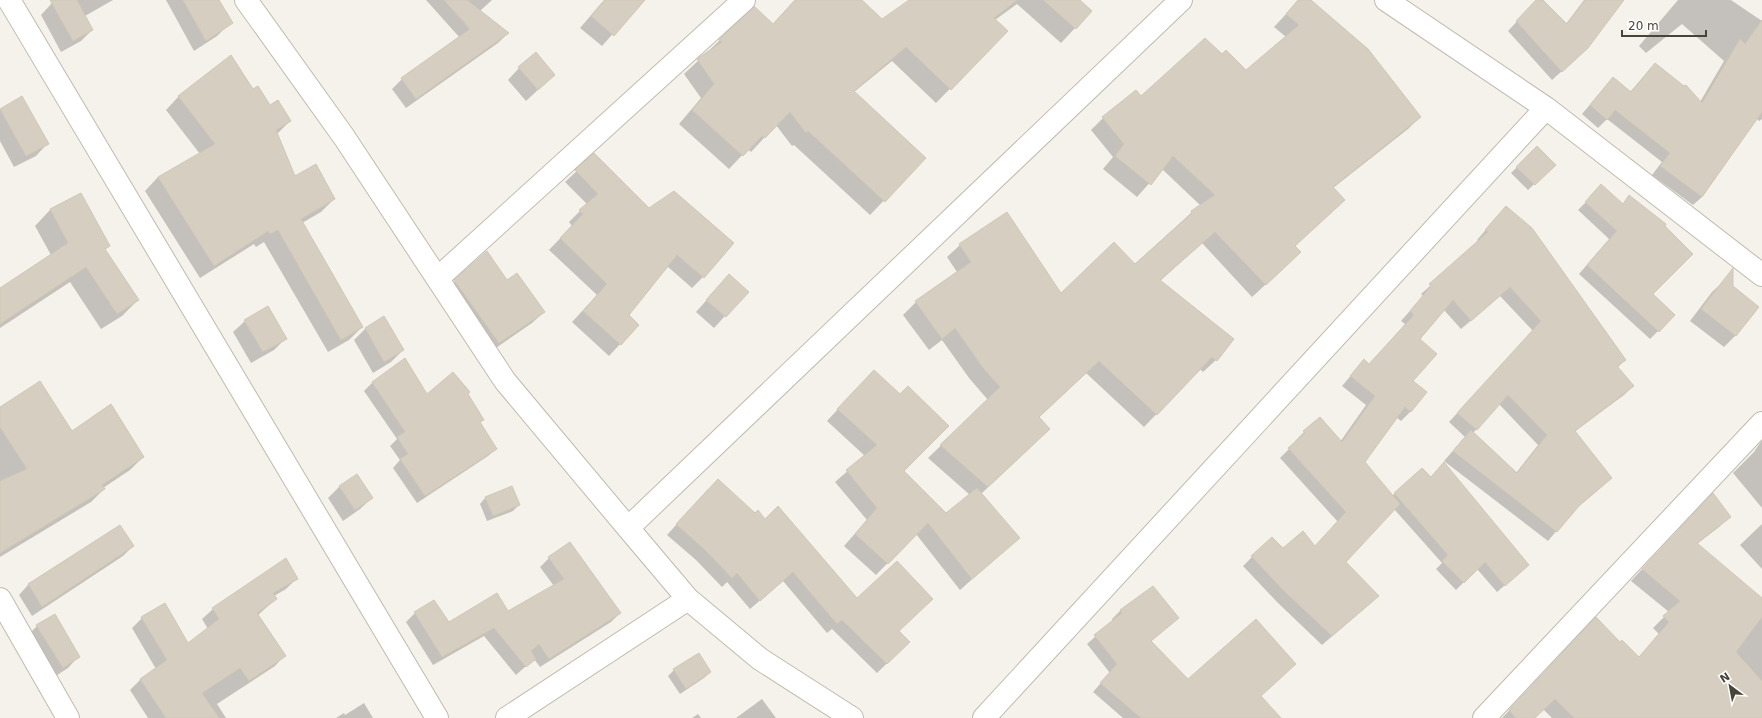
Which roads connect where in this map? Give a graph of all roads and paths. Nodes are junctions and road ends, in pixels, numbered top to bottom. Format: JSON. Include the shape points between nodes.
{"nodes":[{"id":1,"x":9,"y":0,"type":"edge"},
{"id":2,"x":246,"y":0,"type":"edge"},
{"id":3,"x":744,"y":0,"type":"edge"},
{"id":4,"x":1181,"y":0,"type":"edge"},
{"id":5,"x":1386,"y":0,"type":"edge"},
{"id":6,"x":1546,"y":108,"type":"junction"},
{"id":7,"x":1762,"y":274,"type":"edge"},
{"id":8,"x":438,"y":278,"type":"junction"},
{"id":9,"x":1762,"y":423,"type":"edge"},
{"id":10,"x":628,"y":528,"type":"junction"},
{"id":11,"x":0,"y":599,"type":"edge"},
{"id":12,"x":688,"y":599,"type":"junction"},
{"id":13,"x":68,"y":718,"type":"edge"},
{"id":14,"x":437,"y":718,"type":"edge"},
{"id":15,"x":507,"y":718,"type":"edge"},
{"id":16,"x":852,"y":718,"type":"edge"},
{"id":17,"x":984,"y":718,"type":"edge"},
{"id":18,"x":1484,"y":718,"type":"edge"}],
"edges":[{"from":1,"to":14,"type":"street"},
{"from":2,"to":8,"type":"street","via":[[344,137]]},
{"from":3,"to":8,"type":"street"},
{"from":4,"to":10,"type":"street"},
{"from":5,"to":6,"type":"street"},
{"from":6,"to":7,"type":"street"},
{"from":6,"to":17,"type":"street"},
{"from":8,"to":10,"type":"street","via":[[505,381]]},
{"from":9,"to":18,"type":"street"},
{"from":10,"to":12,"type":"street"},
{"from":11,"to":13,"type":"street"},
{"from":12,"to":15,"type":"street"},
{"from":12,"to":16,"type":"street","via":[[760,659]]}]}
